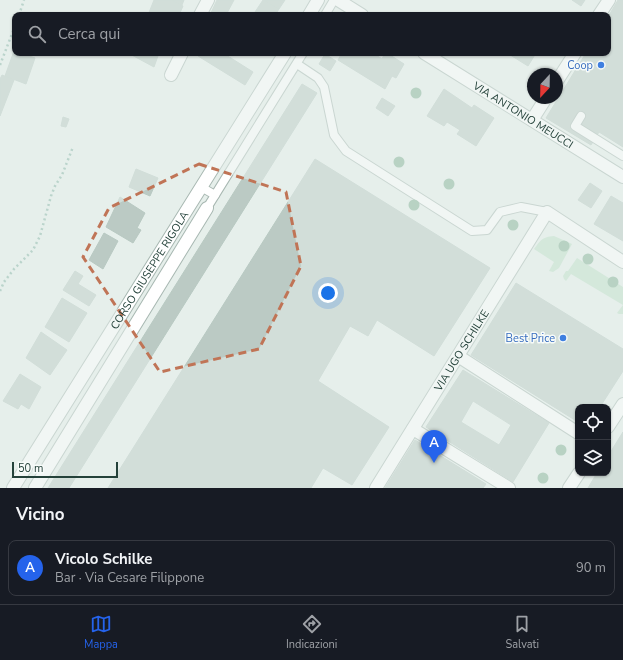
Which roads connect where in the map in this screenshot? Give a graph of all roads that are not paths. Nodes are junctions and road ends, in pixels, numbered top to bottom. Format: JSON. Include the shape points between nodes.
{"nodes":[{"id":1,"x":208,"y":0,"type":"edge"},
{"id":2,"x":318,"y":0,"type":"edge"},
{"id":3,"x":334,"y":0,"type":"edge"},
{"id":4,"x":338,"y":0,"type":"edge"},
{"id":5,"x":609,"y":0,"type":"edge"},
{"id":6,"x":202,"y":12,"type":"edge"},
{"id":7,"x":311,"y":12,"type":"edge"},
{"id":8,"x":327,"y":12,"type":"edge"},
{"id":9,"x":357,"y":12,"type":"edge"},
{"id":10,"x":601,"y":12,"type":"edge"},
{"id":11,"x":180,"y":56,"type":"edge"},
{"id":12,"x":283,"y":56,"type":"edge"},
{"id":13,"x":301,"y":56,"type":"edge"},
{"id":14,"x":429,"y":56,"type":"edge"},
{"id":15,"x":573,"y":56,"type":"edge"},
{"id":16,"x":297,"y":64,"type":"junction"},
{"id":17,"x":563,"y":72,"type":"edge"},
{"id":18,"x":170,"y":75,"type":"dead end"},
{"id":19,"x":542,"y":104,"type":"edge"},
{"id":20,"x":582,"y":116,"type":"dead end"},
{"id":21,"x":532,"y":120,"type":"junction"},
{"id":22,"x":623,"y":156,"type":"edge"},
{"id":23,"x":623,"y":176,"type":"edge"},
{"id":24,"x":201,"y":187,"type":"junction"},
{"id":25,"x":215,"y":195,"type":"junction"},
{"id":26,"x":207,"y":208,"type":"joint"},
{"id":27,"x":547,"y":212,"type":"junction"},
{"id":28,"x":623,"y":262,"type":"edge"},
{"id":29,"x":458,"y":356,"type":"junction"},
{"id":30,"x":623,"y":404,"type":"edge"},
{"id":31,"x":611,"y":422,"type":"edge"},
{"id":32,"x":413,"y":429,"type":"junction"},
{"id":33,"x":575,"y":431,"type":"edge"},
{"id":34,"x":576,"y":476,"type":"edge"},
{"id":35,"x":13,"y":488,"type":"edge"},
{"id":36,"x":35,"y":488,"type":"edge"},
{"id":37,"x":376,"y":488,"type":"edge"},
{"id":38,"x":508,"y":488,"type":"edge"},
{"id":39,"x":569,"y":488,"type":"edge"}],
"edges":[{"from":1,"to":6,"type":"street"},
{"from":2,"to":7,"type":"street"},
{"from":3,"to":8,"type":"lane"},
{"from":4,"to":9,"type":"street"},
{"from":5,"to":10,"type":"street"},
{"from":11,"to":18,"type":"street"},
{"from":12,"to":24,"type":"street","name":"CORSO GIUSEPPE RIGOLA"},
{"from":13,"to":16,"type":"lane"},
{"from":14,"to":21,"type":"street","name":"VIA ANTONIO MEUCCI"},
{"from":15,"to":17,"type":"street"},
{"from":16,"to":25,"type":"lane"},
{"from":16,"to":27,"type":"lane","via":[[318,78],[324,88],[334,135],[346,151],[472,231],[487,230],[500,212],[521,207]]},
{"from":19,"to":21,"type":"street"},
{"from":20,"to":22,"type":"lane","via":[[575,126]]},
{"from":21,"to":23,"type":"street","name":"VIA ANTONIO MEUCCI"},
{"from":24,"to":25,"type":"lane"},
{"from":24,"to":35,"type":"street","name":"CORSO GIUSEPPE RIGOLA"},
{"from":25,"to":26,"type":"lane"},
{"from":26,"to":36,"type":"street"},
{"from":27,"to":28,"type":"street"},
{"from":27,"to":29,"type":"street","name":"VIA UGO SCHILKE"},
{"from":29,"to":32,"type":"street","name":"VIA UGO SCHILKE"},
{"from":29,"to":33,"type":"street"},
{"from":30,"to":31,"type":"street"},
{"from":32,"to":37,"type":"street","name":"VIA UGO SCHILKE"},
{"from":32,"to":38,"type":"street"},
{"from":34,"to":39,"type":"street"}]}
